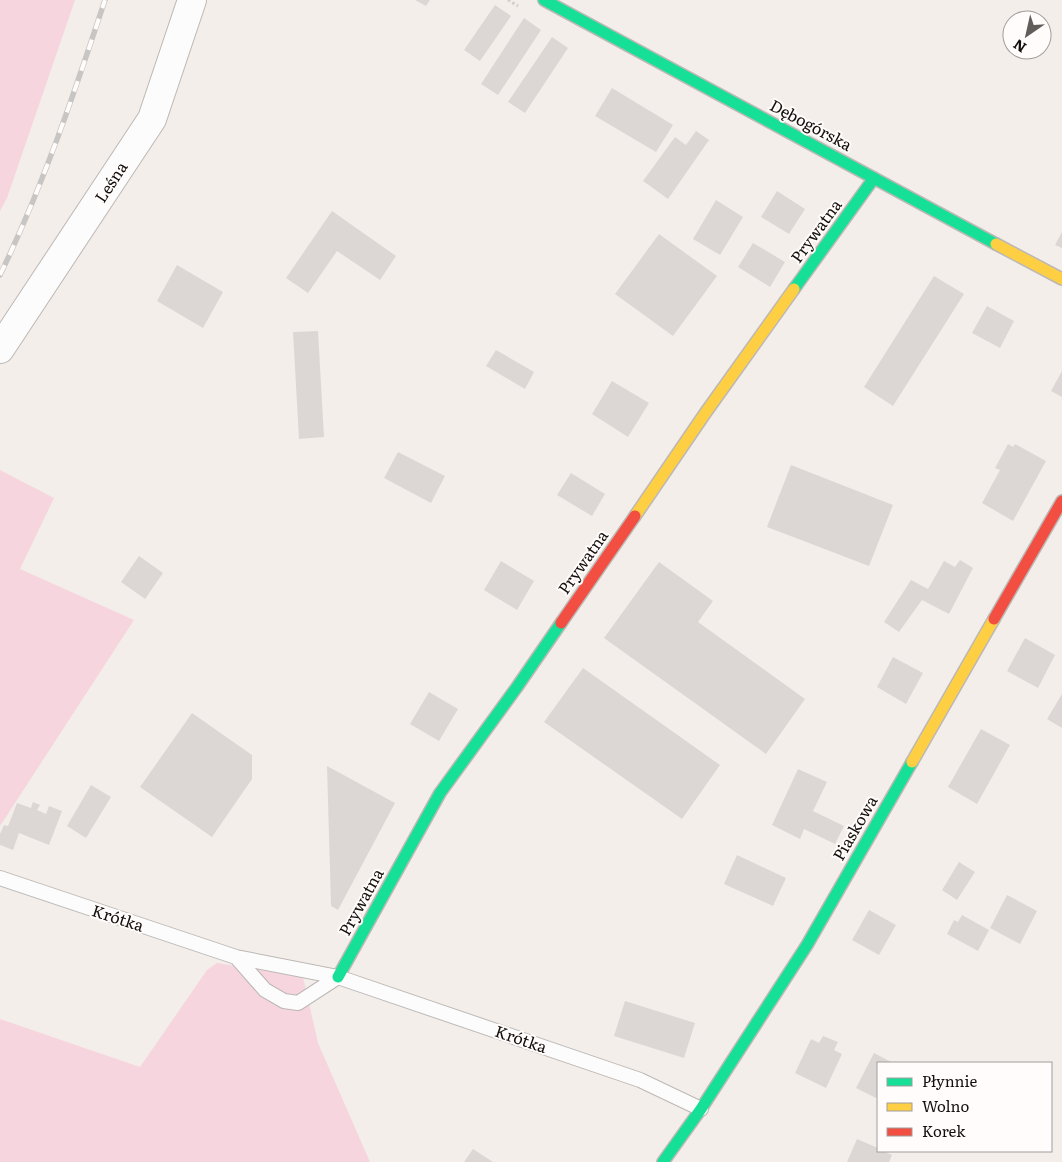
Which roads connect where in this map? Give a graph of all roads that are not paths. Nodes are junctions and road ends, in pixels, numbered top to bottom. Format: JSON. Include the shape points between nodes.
{"nodes":[{"id":1,"x":192,"y":0,"type":"edge"},
{"id":2,"x":544,"y":0,"type":"edge"},
{"id":3,"x":874,"y":178,"type":"junction"},
{"id":4,"x":1062,"y":279,"type":"edge"},
{"id":5,"x":0,"y":349,"type":"edge"},
{"id":6,"x":1062,"y":501,"type":"edge"},
{"id":7,"x":0,"y":878,"type":"edge"},
{"id":8,"x":236,"y":957,"type":"junction"},
{"id":9,"x":338,"y":977,"type":"junction"},
{"id":10,"x":701,"y":1108,"type":"junction"},
{"id":11,"x":663,"y":1162,"type":"edge"}],
"edges":[{"from":1,"to":5,"type":"street","name":"Leśna","via":[[152,119]]},
{"from":2,"to":3,"type":"street","name":"Dębogórska"},
{"from":3,"to":4,"type":"street","name":"Dębogórska"},
{"from":3,"to":9,"type":"street","name":"Prywatna","via":[[440,793]]},
{"from":6,"to":10,"type":"street","name":"Piaskowa","via":[[807,944]]},
{"from":7,"to":8,"type":"lane","name":"Krótka"},
{"from":8,"to":9,"type":"lane","name":"Krótka"},
{"from":8,"to":9,"type":"lane","via":[[265,990],[298,1003]]},
{"from":9,"to":10,"type":"lane","name":"Krótka","via":[[640,1080]]},
{"from":10,"to":11,"type":"street","name":"Piaskowa"}]}
